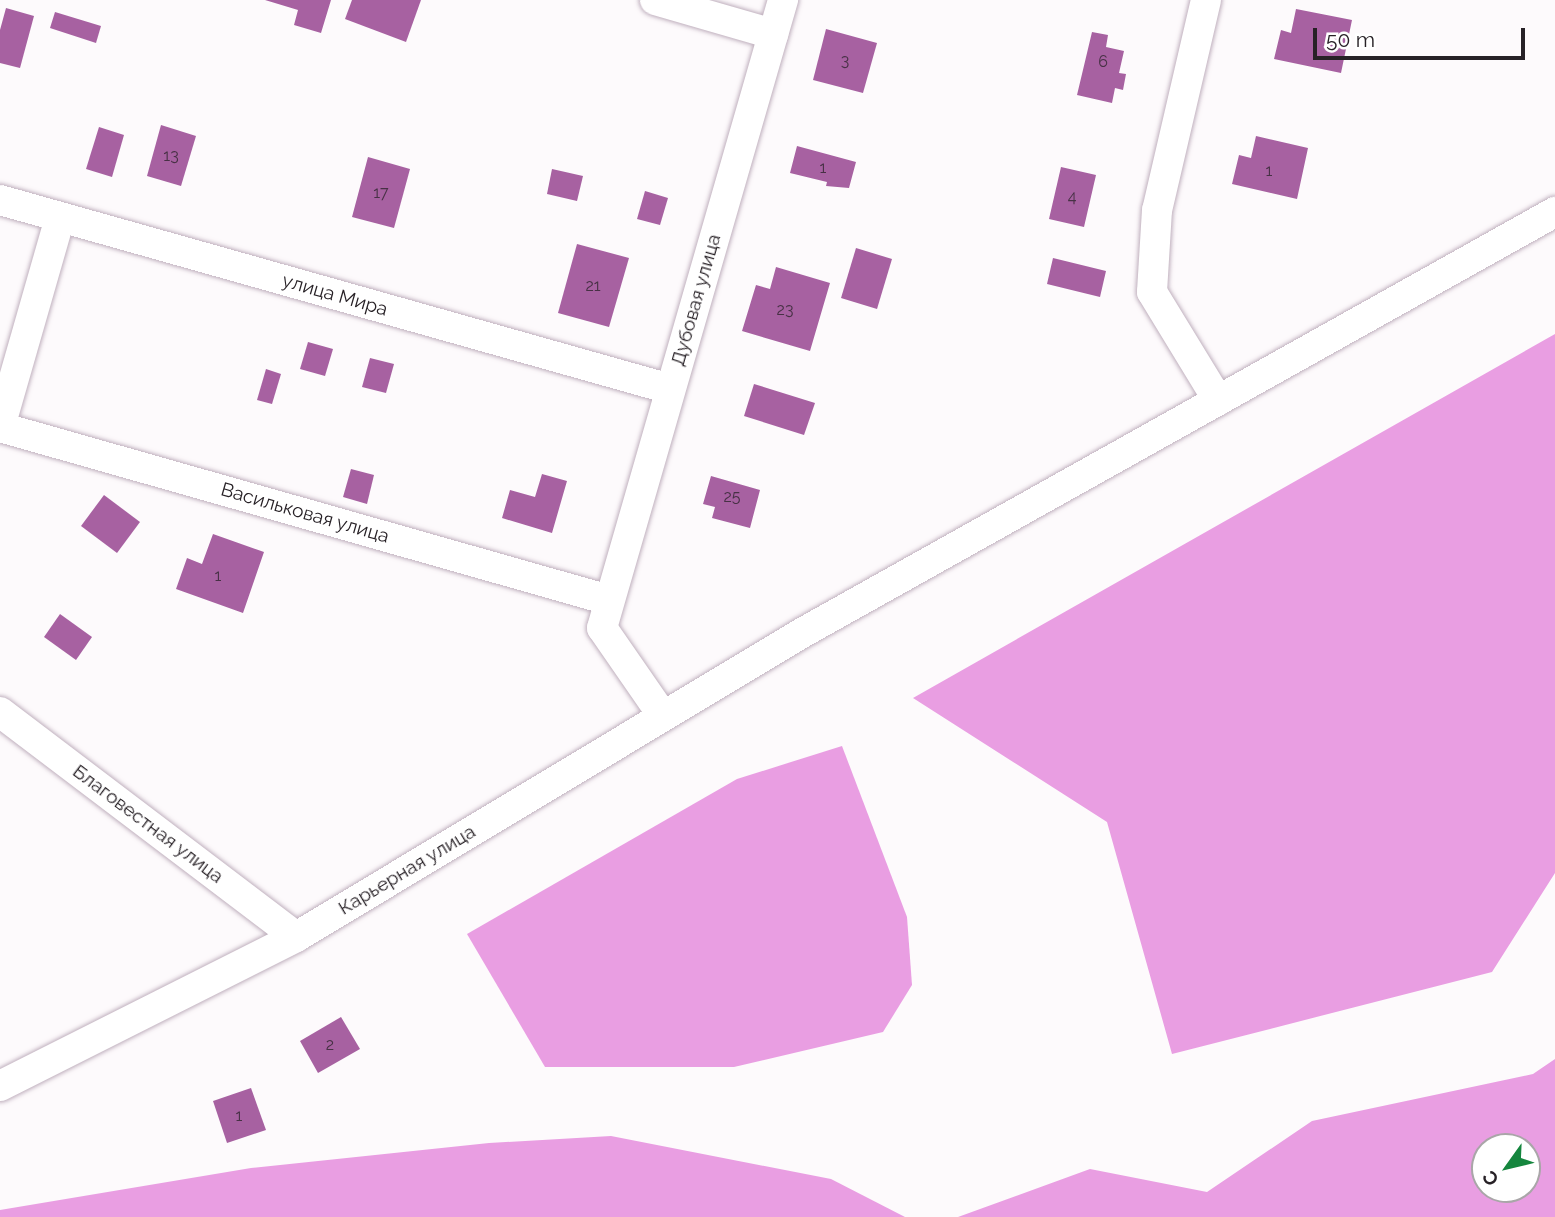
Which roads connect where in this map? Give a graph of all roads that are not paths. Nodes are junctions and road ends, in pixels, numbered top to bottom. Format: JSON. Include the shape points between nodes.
{"nodes":[{"id":1,"x":655,"y":0,"type":"edge"},
{"id":2,"x":783,"y":0,"type":"edge"},
{"id":3,"x":1206,"y":0,"type":"edge"},
{"id":4,"x":773,"y":34,"type":"junction"},
{"id":5,"x":0,"y":200,"type":"edge"},
{"id":6,"x":1555,"y":212,"type":"edge"},
{"id":7,"x":61,"y":218,"type":"junction"},
{"id":8,"x":670,"y":389,"type":"junction"},
{"id":9,"x":1218,"y":400,"type":"junction"},
{"id":10,"x":0,"y":427,"type":"edge"},
{"id":11,"x":609,"y":600,"type":"junction"},
{"id":12,"x":0,"y":712,"type":"edge"},
{"id":13,"x":663,"y":716,"type":"junction"},
{"id":14,"x":296,"y":937,"type":"junction"},
{"id":15,"x":0,"y":1086,"type":"edge"}],
"edges":[{"from":1,"to":4,"type":"street"},
{"from":2,"to":4,"type":"street","name":"Дубовая улица"},
{"from":3,"to":9,"type":"street","via":[[1157,209],[1152,292]]},
{"from":4,"to":8,"type":"street","name":"Дубовая улица"},
{"from":5,"to":7,"type":"street","name":"улица Мира"},
{"from":6,"to":9,"type":"street","name":"Карьерная улица"},
{"from":7,"to":8,"type":"street","name":"улица Мира"},
{"from":7,"to":10,"type":"street"},
{"from":8,"to":11,"type":"street","name":"Дубовая улица"},
{"from":9,"to":13,"type":"street","name":"Карьерная улица"},
{"from":10,"to":11,"type":"street","name":"Васильковая улица"},
{"from":11,"to":13,"type":"street","name":"Дубовая улица","via":[[601,628]]},
{"from":12,"to":14,"type":"street","name":"Благовестная улица"},
{"from":13,"to":14,"type":"street","name":"Карьерная улица"},
{"from":14,"to":15,"type":"street","name":"Карьерная улица"}]}
